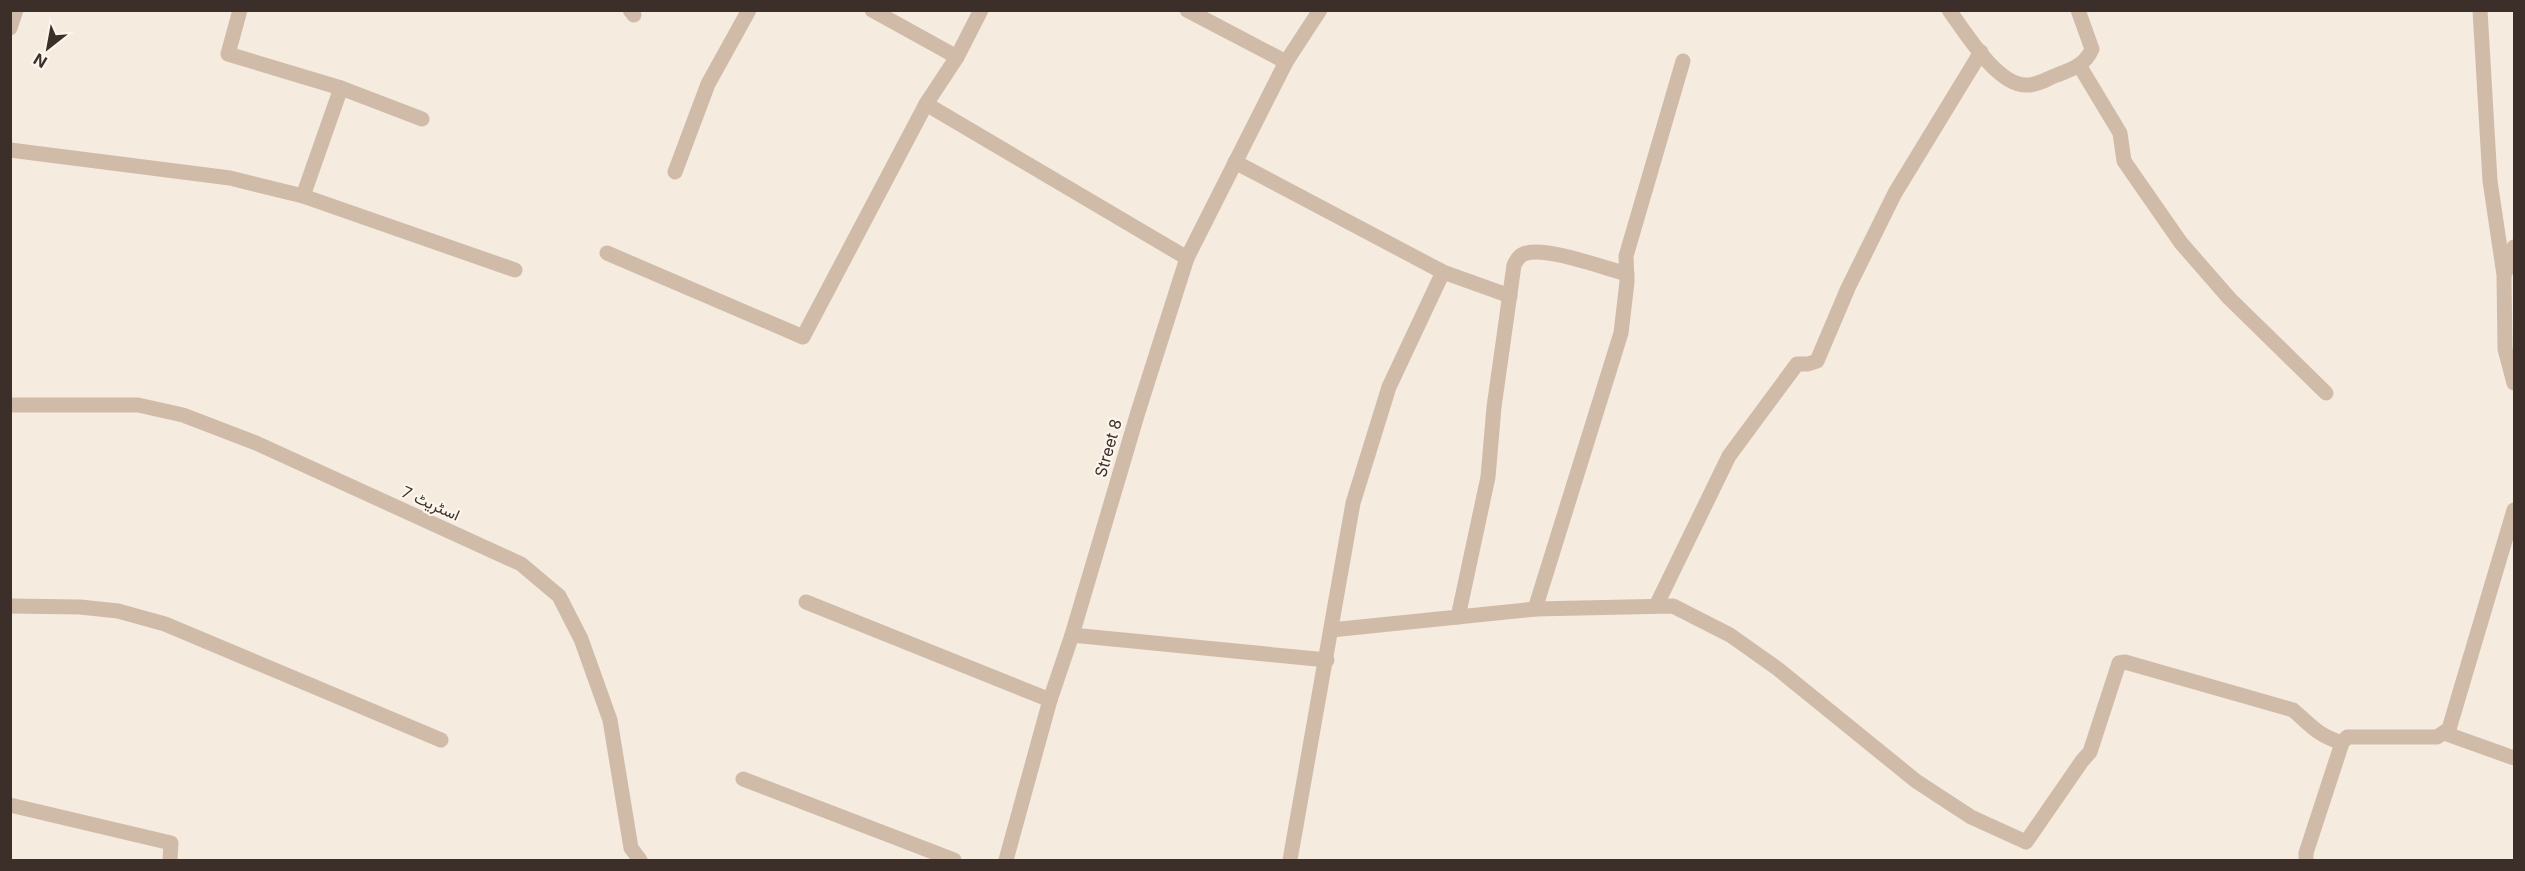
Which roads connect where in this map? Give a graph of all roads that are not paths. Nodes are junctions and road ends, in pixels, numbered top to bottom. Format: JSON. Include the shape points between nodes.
{"nodes":[{"id":1,"x":16,"y":10,"type":"edge"},
{"id":2,"x":240,"y":10,"type":"edge"},
{"id":3,"x":749,"y":10,"type":"edge"},
{"id":4,"x":872,"y":10,"type":"edge"},
{"id":5,"x":981,"y":10,"type":"edge"},
{"id":6,"x":1187,"y":10,"type":"edge"},
{"id":7,"x":1320,"y":10,"type":"edge"},
{"id":8,"x":1949,"y":10,"type":"edge"},
{"id":9,"x":2078,"y":10,"type":"edge"},
{"id":10,"x":2480,"y":10,"type":"edge"},
{"id":11,"x":10,"y":28,"type":"edge"},
{"id":12,"x":1981,"y":52,"type":"junction"},
{"id":13,"x":957,"y":57,"type":"junction"},
{"id":14,"x":1683,"y":60,"type":"dead end"},
{"id":15,"x":1286,"y":62,"type":"junction"},
{"id":16,"x":2079,"y":65,"type":"junction"},
{"id":17,"x":341,"y":88,"type":"junction"},
{"id":18,"x":926,"y":104,"type":"junction"},
{"id":19,"x":422,"y":119,"type":"dead end"},
{"id":20,"x":10,"y":150,"type":"edge"},
{"id":21,"x":1235,"y":162,"type":"junction"},
{"id":22,"x":675,"y":172,"type":"dead end"},
{"id":23,"x":303,"y":196,"type":"junction"},
{"id":24,"x":2514,"y":247,"type":"edge"},
{"id":25,"x":607,"y":252,"type":"dead end"},
{"id":26,"x":1187,"y":258,"type":"junction"},
{"id":27,"x":515,"y":270,"type":"dead end"},
{"id":28,"x":1443,"y":272,"type":"junction"},
{"id":29,"x":1627,"y":274,"type":"junction"},
{"id":30,"x":2504,"y":274,"type":"junction"},
{"id":31,"x":1510,"y":296,"type":"junction"},
{"id":32,"x":2514,"y":383,"type":"edge"},
{"id":33,"x":2326,"y":393,"type":"dead end"},
{"id":34,"x":10,"y":405,"type":"edge"},
{"id":35,"x":2514,"y":510,"type":"edge"},
{"id":36,"x":806,"y":602,"type":"dead end"},
{"id":37,"x":10,"y":606,"type":"edge"},
{"id":38,"x":1656,"y":606,"type":"junction"},
{"id":39,"x":1535,"y":609,"type":"junction"},
{"id":40,"x":1458,"y":617,"type":"junction"},
{"id":41,"x":1331,"y":630,"type":"junction"},
{"id":42,"x":1072,"y":635,"type":"junction"},
{"id":43,"x":1327,"y":660,"type":"junction"},
{"id":44,"x":1050,"y":700,"type":"junction"},
{"id":45,"x":2444,"y":733,"type":"junction"},
{"id":46,"x":441,"y":740,"type":"dead end"},
{"id":47,"x":2342,"y":743,"type":"junction"},
{"id":48,"x":2514,"y":758,"type":"edge"},
{"id":49,"x":743,"y":779,"type":"dead end"},
{"id":50,"x":10,"y":804,"type":"edge"},
{"id":51,"x":170,"y":861,"type":"edge"},
{"id":52,"x":640,"y":861,"type":"edge"},
{"id":53,"x":954,"y":861,"type":"edge"},
{"id":54,"x":1006,"y":861,"type":"edge"},
{"id":55,"x":1290,"y":861,"type":"edge"},
{"id":56,"x":2306,"y":861,"type":"edge"}],
"edges":[{"from":1,"to":11,"type":"street"},
{"from":2,"to":17,"type":"street","via":[[228,54]]},
{"from":3,"to":22,"type":"street","via":[[708,84]]},
{"from":4,"to":13,"type":"street"},
{"from":5,"to":13,"type":"street"},
{"from":6,"to":15,"type":"street"},
{"from":7,"to":15,"type":"street","name":"Street 8"},
{"from":8,"to":12,"type":"street"},
{"from":9,"to":16,"type":"street","via":[[2091,48],[2087,59]]},
{"from":10,"to":30,"type":"street","via":[[2490,181]]},
{"from":12,"to":16,"type":"street","via":[[2013,83],[2028,86]]},
{"from":12,"to":38,"type":"street","via":[[1895,193],[1817,361],[1797,364],[1729,456]]},
{"from":13,"to":18,"type":"street"},
{"from":14,"to":29,"type":"street","via":[[1626,256]]},
{"from":15,"to":21,"type":"street","name":"Street 8"},
{"from":16,"to":33,"type":"street","via":[[2120,133],[2124,161],[2181,243],[2229,298]]},
{"from":17,"to":19,"type":"street"},
{"from":17,"to":23,"type":"street"},
{"from":18,"to":25,"type":"street","via":[[803,337]]},
{"from":18,"to":26,"type":"street"},
{"from":20,"to":23,"type":"street","via":[[230,178]]},
{"from":21,"to":26,"type":"street","name":"Street 8"},
{"from":21,"to":28,"type":"street"},
{"from":23,"to":27,"type":"street"},
{"from":24,"to":30,"type":"street"},
{"from":26,"to":42,"type":"street","name":"Street 8"},
{"from":28,"to":31,"type":"street"},
{"from":28,"to":41,"type":"street","via":[[1389,387],[1367,453],[1353,503]]},
{"from":29,"to":31,"type":"street","via":[[1548,253],[1528,252],[1514,265]]},
{"from":29,"to":39,"type":"street","via":[[1621,333]]},
{"from":30,"to":32,"type":"street","via":[[2505,349]]},
{"from":31,"to":40,"type":"street","via":[[1488,477]]},
{"from":34,"to":52,"type":"street","name":"اسٹریٹ 7","via":[[138,405],[183,415],[256,443],[521,564],[559,596],[581,639],[610,720],[631,848]]},
{"from":35,"to":45,"type":"street","via":[[2449,729]]},
{"from":36,"to":44,"type":"street"},
{"from":37,"to":46,"type":"street","via":[[118,611],[165,624]]},
{"from":38,"to":39,"type":"street"},
{"from":38,"to":47,"type":"street","via":[[1673,606],[1730,635],[1916,781],[1971,817],[2026,842],[2090,752],[2119,663],[2293,710],[2322,736]]},
{"from":39,"to":40,"type":"street"},
{"from":40,"to":41,"type":"street"},
{"from":41,"to":43,"type":"street"},
{"from":42,"to":43,"type":"street"},
{"from":42,"to":44,"type":"street","name":"Street 8"},
{"from":43,"to":55,"type":"street"},
{"from":44,"to":54,"type":"street","name":"Street 8"},
{"from":45,"to":47,"type":"street","via":[[2437,737],[2347,737]]},
{"from":45,"to":48,"type":"street"},
{"from":47,"to":56,"type":"street"},
{"from":49,"to":53,"type":"street"},
{"from":50,"to":51,"type":"street","via":[[171,843]]}]}
